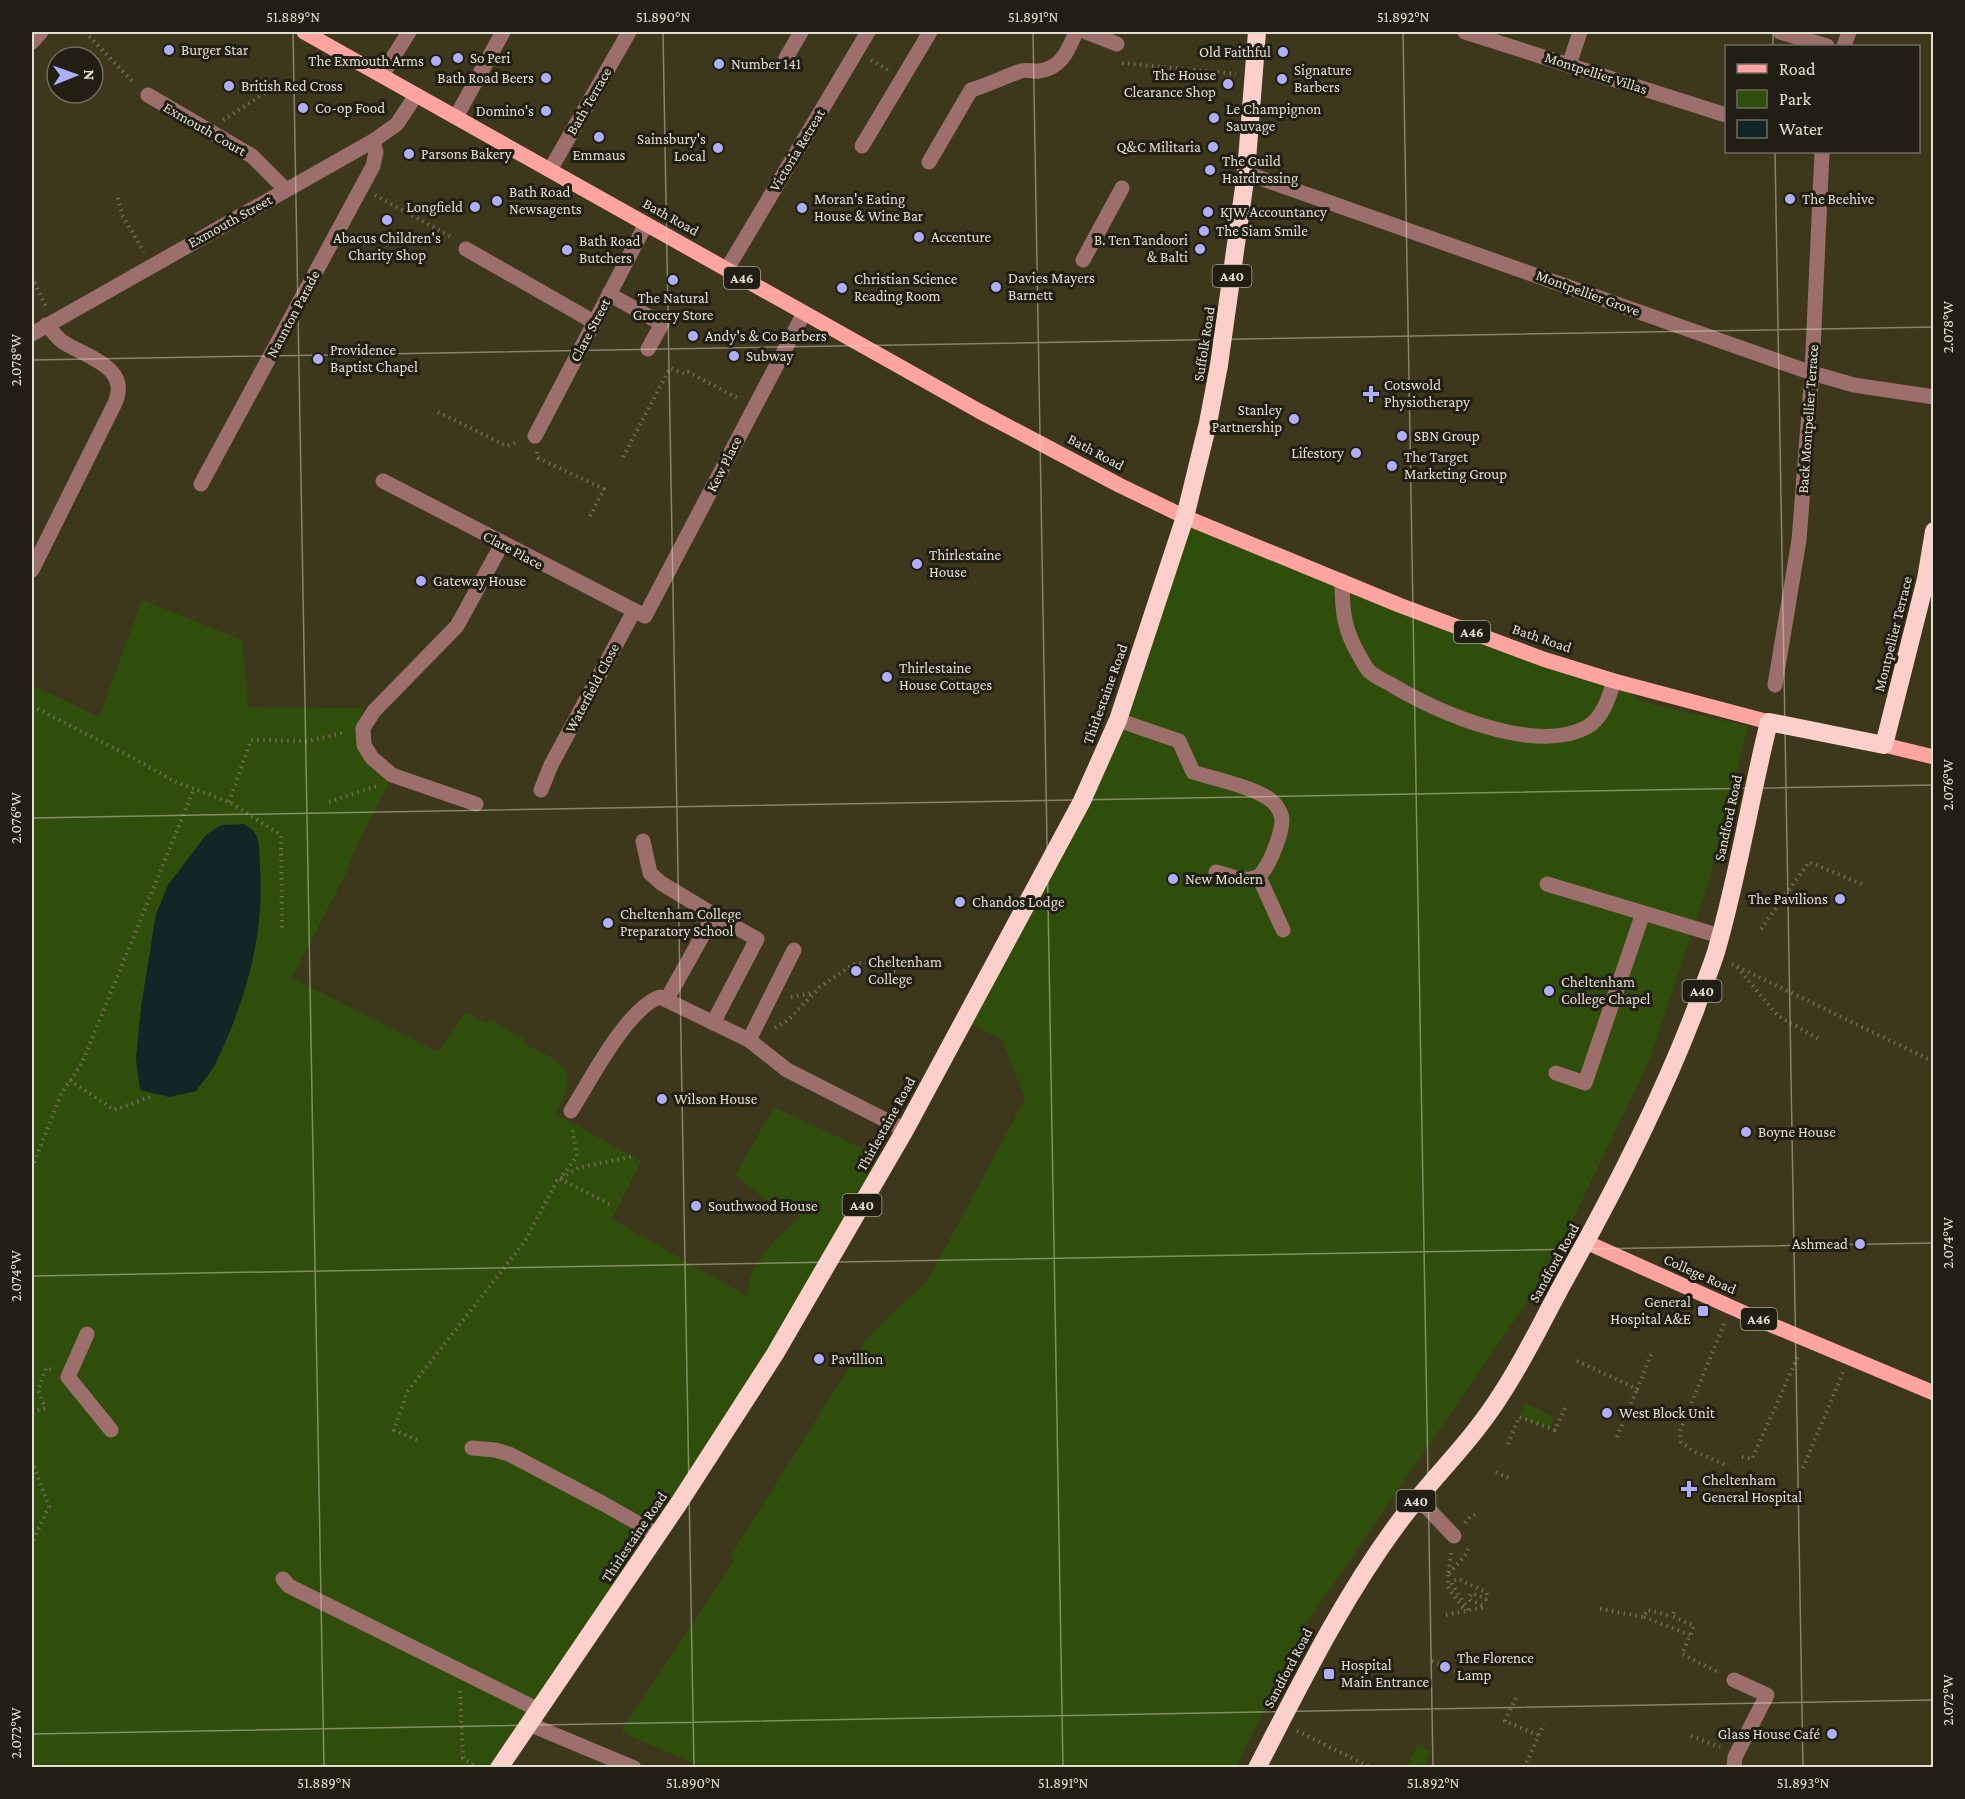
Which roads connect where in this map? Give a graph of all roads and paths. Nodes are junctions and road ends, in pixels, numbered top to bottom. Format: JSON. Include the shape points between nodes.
{"nodes":[{"id":1,"x":41,"y":32,"type":"edge"},
{"id":2,"x":86,"y":32,"type":"edge"},
{"id":3,"x":304,"y":32,"type":"edge"},
{"id":4,"x":409,"y":32,"type":"edge"},
{"id":5,"x":503,"y":32,"type":"edge"},
{"id":6,"x":629,"y":32,"type":"edge"},
{"id":7,"x":801,"y":32,"type":"edge"},
{"id":8,"x":868,"y":32,"type":"edge"},
{"id":9,"x":930,"y":32,"type":"edge"},
{"id":10,"x":1076,"y":32,"type":"edge"},
{"id":11,"x":1086,"y":32,"type":"edge"},
{"id":12,"x":1257,"y":32,"type":"edge"},
{"id":13,"x":1465,"y":32,"type":"edge"},
{"id":14,"x":1580,"y":32,"type":"edge"},
{"id":15,"x":1780,"y":32,"type":"edge"},
{"id":16,"x":32,"y":42,"type":"edge"},
{"id":17,"x":1117,"y":44,"type":"joint"},
{"id":18,"x":1824,"y":45,"type":"edge"},
{"id":19,"x":856,"y":51,"type":"junction"},
{"id":20,"x":786,"y":58,"type":"dead end"},
{"id":21,"x":1569,"y":65,"type":"junction"},
{"id":22,"x":382,"y":75,"type":"junction"},
{"id":23,"x":1254,"y":75,"type":"junction"},
{"id":24,"x":901,"y":79,"type":"junction"},
{"id":25,"x":134,"y":83,"type":"dead end"},
{"id":26,"x":281,"y":83,"type":"dead end"},
{"id":27,"x":148,"y":95,"type":"dead end"},
{"id":28,"x":416,"y":95,"type":"junction"},
{"id":29,"x":1725,"y":115,"type":"edge"},
{"id":30,"x":456,"y":117,"type":"junction"},
{"id":31,"x":207,"y":130,"type":"junction"},
{"id":32,"x":373,"y":141,"type":"junction"},
{"id":33,"x":862,"y":146,"type":"dead end"},
{"id":34,"x":1822,"y":153,"type":"edge"},
{"id":35,"x":929,"y":162,"type":"dead end"},
{"id":36,"x":550,"y":170,"type":"junction"},
{"id":37,"x":1246,"y":173,"type":"junction"},
{"id":38,"x":1122,"y":188,"type":"dead end"},
{"id":39,"x":286,"y":190,"type":"junction"},
{"id":40,"x":372,"y":194,"type":"dead end"},
{"id":41,"x":118,"y":198,"type":"dead end"},
{"id":42,"x":646,"y":224,"type":"junction"},
{"id":43,"x":466,"y":249,"type":"joint"},
{"id":44,"x":1083,"y":260,"type":"dead end"},
{"id":45,"x":152,"y":265,"type":"junction"},
{"id":46,"x":727,"y":270,"type":"junction"},
{"id":47,"x":32,"y":277,"type":"edge"},
{"id":48,"x":609,"y":294,"type":"junction"},
{"id":49,"x":804,"y":313,"type":"junction"},
{"id":50,"x":594,"y":322,"type":"junction"},
{"id":51,"x":49,"y":323,"type":"junction"},
{"id":52,"x":32,"y":334,"type":"edge"},
{"id":53,"x":648,"y":349,"type":"dead end"},
{"id":54,"x":1812,"y":373,"type":"junction"},
{"id":55,"x":1934,"y":397,"type":"edge"},
{"id":56,"x":754,"y":406,"type":"junction"},
{"id":57,"x":438,"y":412,"type":"dead end"},
{"id":58,"x":534,"y":436,"type":"junction"},
{"id":59,"x":623,"y":457,"type":"dead end"},
{"id":60,"x":383,"y":482,"type":"dead end"},
{"id":61,"x":201,"y":484,"type":"dead end"},
{"id":62,"x":1185,"y":517,"type":"junction"},
{"id":63,"x":589,"y":518,"type":"dead end"},
{"id":64,"x":1934,"y":531,"type":"edge"},
{"id":65,"x":502,"y":544,"type":"junction"},
{"id":66,"x":32,"y":570,"type":"edge"},
{"id":67,"x":1342,"y":581,"type":"junction"},
{"id":68,"x":639,"y":614,"type":"junction"},
{"id":69,"x":1614,"y":681,"type":"junction"},
{"id":70,"x":1775,"y":685,"type":"dead end"},
{"id":71,"x":32,"y":706,"type":"edge"},
{"id":72,"x":1118,"y":720,"type":"junction"},
{"id":73,"x":1769,"y":722,"type":"junction"},
{"id":74,"x":363,"y":728,"type":"junction"},
{"id":75,"x":1884,"y":745,"type":"junction"},
{"id":76,"x":1934,"y":758,"type":"edge"},
{"id":77,"x":392,"y":775,"type":"junction"},
{"id":78,"x":194,"y":789,"type":"junction"},
{"id":79,"x":541,"y":790,"type":"dead end"},
{"id":80,"x":229,"y":802,"type":"junction"},
{"id":81,"x":329,"y":802,"type":"dead end"},
{"id":82,"x":476,"y":804,"type":"dead end"},
{"id":83,"x":643,"y":841,"type":"dead end"},
{"id":84,"x":1216,"y":872,"type":"dead end"},
{"id":85,"x":1259,"y":877,"type":"junction"},
{"id":86,"x":1547,"y":884,"type":"dead end"},
{"id":87,"x":1864,"y":885,"type":"dead end"},
{"id":88,"x":1643,"y":913,"type":"junction"},
{"id":89,"x":714,"y":915,"type":"junction"},
{"id":90,"x":1761,"y":929,"type":"dead end"},
{"id":91,"x":1283,"y":930,"type":"dead end"},
{"id":92,"x":282,"y":931,"type":"dead end"},
{"id":93,"x":1720,"y":936,"type":"junction"},
{"id":94,"x":794,"y":950,"type":"dead end"},
{"id":95,"x":1715,"y":956,"type":"junction"},
{"id":96,"x":1736,"y":966,"type":"junction"},
{"id":97,"x":896,"y":972,"type":"dead end"},
{"id":98,"x":667,"y":999,"type":"junction"},
{"id":99,"x":713,"y":1023,"type":"junction"},
{"id":100,"x":756,"y":1025,"type":"junction"},
{"id":101,"x":749,"y":1040,"type":"junction"},
{"id":102,"x":1821,"y":1040,"type":"dead end"},
{"id":103,"x":1934,"y":1062,"type":"edge"},
{"id":104,"x":1556,"y":1073,"type":"dead end"},
{"id":105,"x":70,"y":1080,"type":"junction"},
{"id":106,"x":150,"y":1097,"type":"dead end"},
{"id":107,"x":571,"y":1111,"type":"joint"},
{"id":108,"x":905,"y":1130,"type":"junction"},
{"id":109,"x":634,"y":1156,"type":"dead end"},
{"id":110,"x":32,"y":1168,"type":"edge"},
{"id":111,"x":560,"y":1178,"type":"junction"},
{"id":112,"x":613,"y":1206,"type":"dead end"},
{"id":113,"x":1586,"y":1242,"type":"junction"},
{"id":114,"x":1731,"y":1307,"type":"junction"},
{"id":115,"x":87,"y":1334,"type":"dead end"},
{"id":116,"x":1804,"y":1339,"type":"junction"},
{"id":117,"x":1652,"y":1353,"type":"dead end"},
{"id":118,"x":1848,"y":1358,"type":"junction"},
{"id":119,"x":1577,"y":1361,"type":"dead end"},
{"id":120,"x":46,"y":1368,"type":"dead end"},
{"id":121,"x":1637,"y":1389,"type":"junction"},
{"id":122,"x":1934,"y":1393,"type":"edge"},
{"id":123,"x":1565,"y":1408,"type":"dead end"},
{"id":124,"x":32,"y":1412,"type":"edge"},
{"id":125,"x":111,"y":1430,"type":"dead end"},
{"id":126,"x":1617,"y":1437,"type":"dead end"},
{"id":127,"x":417,"y":1440,"type":"dead end"},
{"id":128,"x":1508,"y":1444,"type":"dead end"},
{"id":129,"x":472,"y":1448,"type":"dead end"},
{"id":130,"x":1742,"y":1457,"type":"dead end"},
{"id":131,"x":32,"y":1461,"type":"edge"},
{"id":132,"x":1726,"y":1465,"type":"dead end"},
{"id":133,"x":1803,"y":1468,"type":"dead end"},
{"id":134,"x":1496,"y":1472,"type":"dead end"},
{"id":135,"x":1509,"y":1478,"type":"dead end"},
{"id":136,"x":1418,"y":1498,"type":"junction"},
{"id":137,"x":1476,"y":1514,"type":"dead end"},
{"id":138,"x":1470,"y":1517,"type":"dead end"},
{"id":139,"x":657,"y":1534,"type":"junction"},
{"id":140,"x":1454,"y":1536,"type":"joint"},
{"id":141,"x":32,"y":1542,"type":"edge"},
{"id":142,"x":1466,"y":1554,"type":"dead end"},
{"id":143,"x":1448,"y":1575,"type":"junction"},
{"id":144,"x":283,"y":1579,"type":"dead end"},
{"id":145,"x":1600,"y":1609,"type":"dead end"},
{"id":146,"x":1467,"y":1610,"type":"junction"},
{"id":147,"x":1446,"y":1615,"type":"dead end"},
{"id":148,"x":1644,"y":1617,"type":"junction"},
{"id":149,"x":1690,"y":1635,"type":"junction"},
{"id":150,"x":1432,"y":1661,"type":"dead end"},
{"id":151,"x":460,"y":1671,"type":"junction"},
{"id":152,"x":1466,"y":1676,"type":"dead end"},
{"id":153,"x":1734,"y":1680,"type":"joint"},
{"id":154,"x":1516,"y":1698,"type":"dead end"},
{"id":155,"x":534,"y":1717,"type":"junction"},
{"id":156,"x":1281,"y":1722,"type":"junction"},
{"id":157,"x":1544,"y":1724,"type":"dead end"},
{"id":158,"x":1538,"y":1735,"type":"junction"},
{"id":159,"x":1691,"y":1736,"type":"dead end"},
{"id":160,"x":1728,"y":1750,"type":"dead end"},
{"id":161,"x":477,"y":1767,"type":"edge"},
{"id":162,"x":500,"y":1767,"type":"edge"},
{"id":163,"x":634,"y":1767,"type":"edge"},
{"id":164,"x":1257,"y":1767,"type":"edge"},
{"id":165,"x":1372,"y":1767,"type":"edge"},
{"id":166,"x":1524,"y":1767,"type":"edge"},
{"id":167,"x":1734,"y":1767,"type":"edge"}],
"edges":[{"from":1,"to":16,"type":"street"},
{"from":2,"to":25,"type":"path"},
{"from":3,"to":22,"type":"main road","name":"Bath Road","number":"A46"},
{"from":4,"to":22,"type":"street"},
{"from":5,"to":30,"type":"street"},
{"from":6,"to":36,"type":"street","name":"Bath Terrace"},
{"from":7,"to":20,"type":"street"},
{"from":8,"to":19,"type":"street","name":"Victoria Retreat"},
{"from":9,"to":24,"type":"street"},
{"from":10,"to":35,"type":"street","via":[[1062,60],[1052,68],[1024,70],[971,90]]},
{"from":11,"to":17,"type":"street"},
{"from":12,"to":23,"type":"highway","name":"Suffolk Road","number":"A40"},
{"from":13,"to":21,"type":"street","name":"Montpellier Villas"},
{"from":14,"to":21,"type":"street"},
{"from":15,"to":18,"type":"street"},
{"from":17,"to":23,"type":"path","via":[[1114,53],[1122,63]]},
{"from":19,"to":24,"type":"path"},
{"from":19,"to":46,"type":"street","name":"Victoria Retreat"},
{"from":21,"to":29,"type":"street","name":"Montpellier Villas"},
{"from":22,"to":28,"type":"main road","name":"Bath Road","number":"A46"},
{"from":23,"to":37,"type":"highway","name":"Suffolk Road","number":"A40"},
{"from":24,"to":33,"type":"street"},
{"from":26,"to":31,"type":"path"},
{"from":27,"to":31,"type":"street","name":"Exmouth Court"},
{"from":28,"to":30,"type":"main road","name":"Bath Road","number":"A46"},
{"from":28,"to":32,"type":"street","name":"Exmouth Street","via":[[397,124]]},
{"from":30,"to":36,"type":"main road","name":"Bath Road","number":"A46"},
{"from":31,"to":39,"type":"street","name":"Exmouth Court","via":[[252,156]]},
{"from":32,"to":39,"type":"street","name":"Exmouth Street"},
{"from":32,"to":61,"type":"street","name":"Naunton Parade","via":[[373,166]]},
{"from":34,"to":54,"type":"street","name":"Back Montpellier Terrace"},
{"from":36,"to":42,"type":"main road","name":"Bath Road","number":"A46"},
{"from":37,"to":54,"type":"street","name":"Montpellier Grove"},
{"from":37,"to":62,"type":"highway","name":"Suffolk Road","number":"A40","via":[[1219,365]]},
{"from":38,"to":44,"type":"street"},
{"from":39,"to":45,"type":"street","name":"Exmouth Street"},
{"from":40,"to":43,"type":"path","via":[[466,245]]},
{"from":41,"to":45,"type":"path","via":[[122,215]]},
{"from":42,"to":46,"type":"main road","name":"Bath Road","number":"A46"},
{"from":42,"to":48,"type":"street","name":"Clare Street"},
{"from":43,"to":50,"type":"street"},
{"from":45,"to":51,"type":"street","name":"Exmouth Street"},
{"from":46,"to":49,"type":"main road","name":"Bath Road","number":"A46"},
{"from":47,"to":51,"type":"path"},
{"from":48,"to":50,"type":"street","name":"Clare Street"},
{"from":48,"to":53,"type":"street","via":[[662,324]]},
{"from":49,"to":56,"type":"street","name":"Kew Place"},
{"from":49,"to":62,"type":"main road","name":"Bath Road","number":"A46","via":[[980,411]]},
{"from":50,"to":58,"type":"street","name":"Clare Street"},
{"from":51,"to":52,"type":"street","name":"Exmouth Street"},
{"from":51,"to":66,"type":"street","via":[[61,341],[107,367],[116,377],[119,390]]},
{"from":54,"to":55,"type":"street","name":"Montpellier Grove","via":[[1854,385]]},
{"from":54,"to":70,"type":"street","name":"Back Montpellier Terrace","via":[[1799,540]]},
{"from":56,"to":59,"type":"path","via":[[688,372],[670,368]]},
{"from":56,"to":68,"type":"street","name":"Kew Place"},
{"from":57,"to":58,"type":"path","via":[[507,446]]},
{"from":58,"to":63,"type":"path","via":[[538,458],[603,489]]},
{"from":60,"to":65,"type":"street","name":"Clare Place"},
{"from":62,"to":67,"type":"main road","name":"Bath Road","number":"A46"},
{"from":62,"to":72,"type":"highway","name":"Thirlestaine Road","number":"A40"},
{"from":64,"to":75,"type":"highway","name":"Montpellier Terrace"},
{"from":65,"to":68,"type":"street","name":"Clare Place"},
{"from":65,"to":74,"type":"street","via":[[457,626],[374,711]]},
{"from":67,"to":69,"type":"main road","name":"Bath Road","number":"A46","via":[[1543,659]]},
{"from":67,"to":69,"type":"street","via":[[1344,625],[1369,671],[1407,694],[1479,726],[1532,736],[1568,734],[1588,726],[1606,706]]},
{"from":68,"to":79,"type":"street","name":"Waterfield Close","via":[[551,765]]},
{"from":69,"to":73,"type":"main road","name":"Bath Road","number":"A46"},
{"from":71,"to":78,"type":"path"},
{"from":72,"to":85,"type":"street","via":[[1179,741],[1193,772],[1265,795],[1276,806],[1282,818],[1280,831],[1267,868]]},
{"from":72,"to":108,"type":"highway","name":"Thirlestaine Road","number":"A40","via":[[1082,801]]},
{"from":73,"to":75,"type":"highway","name":"Bath Road","number":"A46"},
{"from":73,"to":93,"type":"highway","name":"Sandford Road","number":"A40"},
{"from":74,"to":77,"type":"street","via":[[368,752]]},
{"from":74,"to":80,"type":"path","via":[[309,741],[251,740]]},
{"from":75,"to":76,"type":"main road","name":"Bath Road","number":"A46"},
{"from":77,"to":81,"type":"path","via":[[383,784]]},
{"from":77,"to":82,"type":"street"},
{"from":78,"to":80,"type":"path"},
{"from":78,"to":105,"type":"path","via":[[82,1063]]},
{"from":80,"to":92,"type":"path","via":[[281,835]]},
{"from":83,"to":89,"type":"street","via":[[650,873]]},
{"from":84,"to":85,"type":"street","via":[[1250,880]]},
{"from":85,"to":91,"type":"street"},
{"from":86,"to":88,"type":"street"},
{"from":87,"to":90,"type":"path","via":[[1809,862]]},
{"from":88,"to":93,"type":"street"},
{"from":88,"to":104,"type":"street","via":[[1585,1083]]},
{"from":89,"to":98,"type":"street"},
{"from":89,"to":99,"type":"street","via":[[758,939]]},
{"from":93,"to":95,"type":"highway","name":"Sandford Road","number":"A40"},
{"from":94,"to":100,"type":"street"},
{"from":95,"to":96,"type":"path"},
{"from":95,"to":113,"type":"highway","name":"Sandford Road","number":"A40","via":[[1679,1051]]},
{"from":96,"to":102,"type":"path","via":[[1778,1016]]},
{"from":96,"to":103,"type":"path"},
{"from":97,"to":100,"type":"path","via":[[873,963],[855,963],[820,987],[779,1026],[772,1029]]},
{"from":98,"to":99,"type":"street"},
{"from":98,"to":107,"type":"street","via":[[650,1000],[626,1024]]},
{"from":99,"to":101,"type":"street"},
{"from":100,"to":101,"type":"street"},
{"from":101,"to":108,"type":"street","via":[[787,1070]]},
{"from":105,"to":106,"type":"path","via":[[114,1110]]},
{"from":105,"to":110,"type":"path"},
{"from":107,"to":111,"type":"path","via":[[577,1156]]},
{"from":108,"to":139,"type":"highway","name":"Thirlestaine Road","number":"A40","via":[[775,1354]]},
{"from":109,"to":111,"type":"path","via":[[578,1168]]},
{"from":111,"to":112,"type":"path"},
{"from":111,"to":127,"type":"path","via":[[525,1241],[407,1392],[394,1430]]},
{"from":113,"to":114,"type":"main road","name":"College Road","number":"A46"},
{"from":113,"to":136,"type":"highway","name":"Sandford Road","number":"A40","via":[[1502,1394]]},
{"from":114,"to":116,"type":"main road","name":"College Road","number":"A46"},
{"from":114,"to":132,"type":"path","via":[[1680,1431],[1681,1442],[1693,1451]]},
{"from":115,"to":125,"type":"street","via":[[68,1377]]},
{"from":116,"to":118,"type":"main road","name":"College Road","number":"A46"},
{"from":116,"to":130,"type":"path","via":[[1752,1459]]},
{"from":117,"to":121,"type":"path"},
{"from":118,"to":122,"type":"main road","name":"College Road","number":"A46"},
{"from":118,"to":133,"type":"path"},
{"from":119,"to":121,"type":"path"},
{"from":120,"to":124,"type":"path","via":[[38,1390],[45,1408]]},
{"from":121,"to":126,"type":"path"},
{"from":123,"to":128,"type":"path","via":[[1555,1430],[1519,1417]]},
{"from":129,"to":139,"type":"street","via":[[509,1454]]},
{"from":131,"to":141,"type":"path","via":[[49,1507]]},
{"from":134,"to":135,"type":"path"},
{"from":136,"to":140,"type":"street"},
{"from":136,"to":156,"type":"highway","name":"Sandford Road","number":"A40","via":[[1352,1590]]},
{"from":137,"to":138,"type":"path"},
{"from":139,"to":155,"type":"highway","name":"Thirlestaine Road","number":"A40"},
{"from":140,"to":143,"type":"path"},
{"from":142,"to":143,"type":"path"},
{"from":143,"to":146,"type":"path","via":[[1448,1587]]},
{"from":144,"to":151,"type":"street","via":[[289,1586]]},
{"from":145,"to":148,"type":"path"},
{"from":146,"to":146,"type":"path","via":[[1486,1606],[1470,1600],[1469,1594],[1486,1599],[1488,1594],[1454,1579],[1452,1584]]},
{"from":146,"to":147,"type":"path"},
{"from":148,"to":149,"type":"path"},
{"from":148,"to":149,"type":"path","via":[[1647,1610],[1673,1614],[1694,1626]]},
{"from":149,"to":153,"type":"path","via":[[1682,1654]]},
{"from":150,"to":152,"type":"path"},
{"from":151,"to":155,"type":"street"},
{"from":151,"to":161,"type":"path","via":[[454,1687],[461,1692],[463,1758]]},
{"from":153,"to":167,"type":"street","via":[[1767,1695],[1735,1757]]},
{"from":154,"to":158,"type":"path","via":[[1505,1721]]},
{"from":155,"to":162,"type":"highway","name":"Thirlestaine Road","number":"A40"},
{"from":155,"to":163,"type":"street"},
{"from":156,"to":164,"type":"highway","name":"Sandford Road","number":"A40"},
{"from":156,"to":165,"type":"path"},
{"from":157,"to":158,"type":"path"},
{"from":158,"to":166,"type":"path"},
{"from":159,"to":160,"type":"path"}]}
